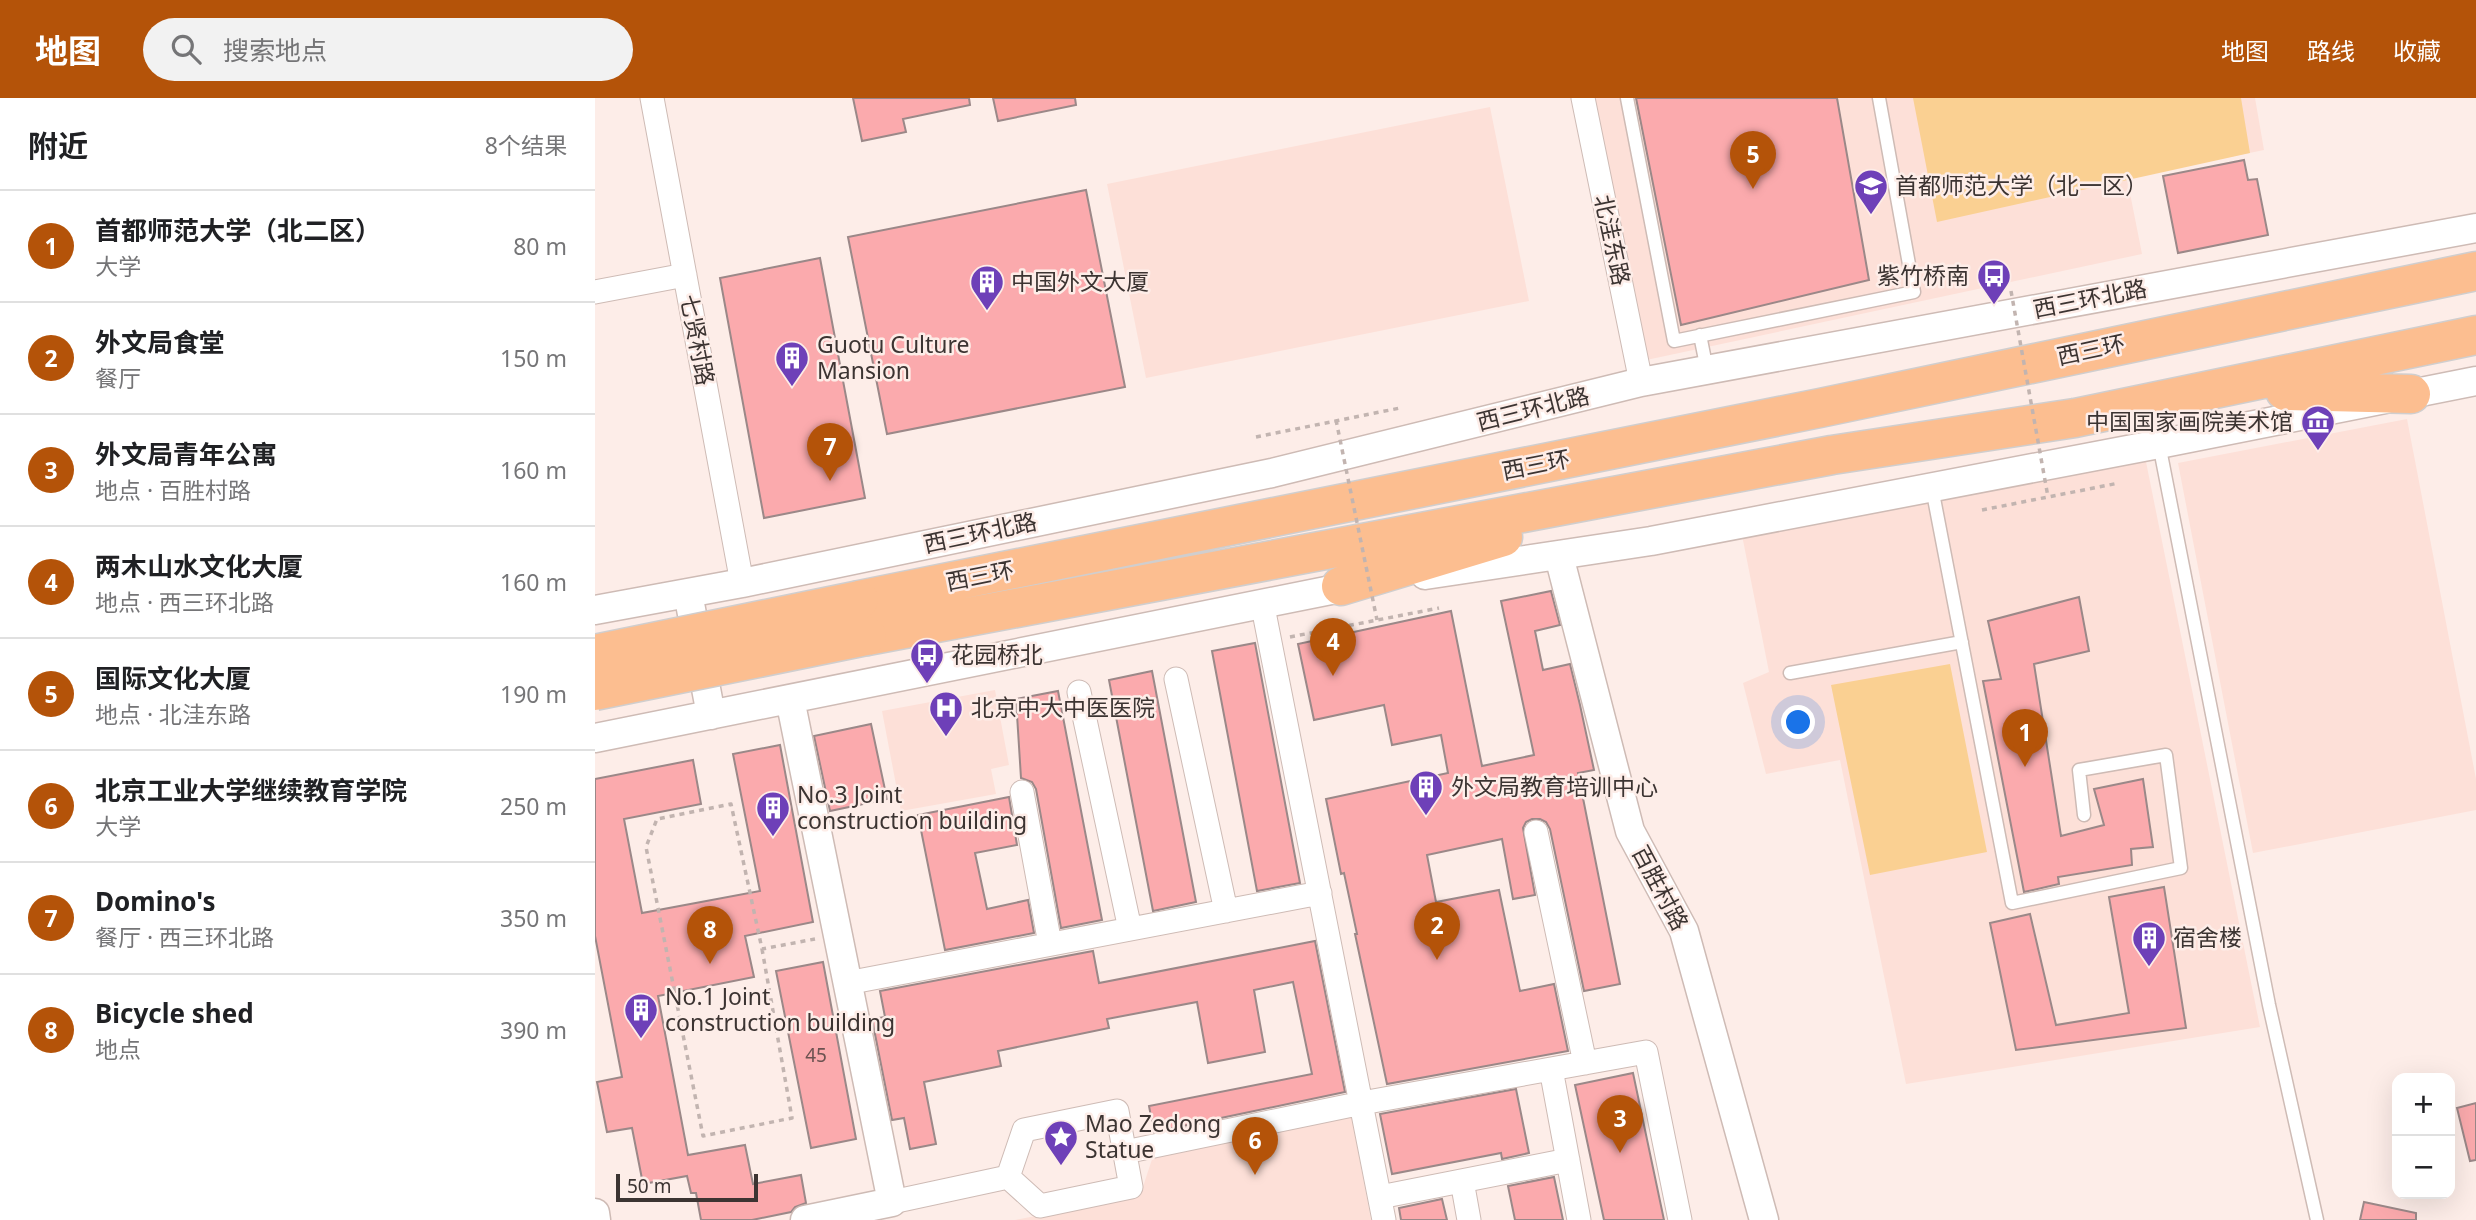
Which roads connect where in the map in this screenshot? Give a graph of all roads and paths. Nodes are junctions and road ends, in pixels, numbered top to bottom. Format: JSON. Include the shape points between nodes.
{"nodes":[{"id":1,"x":652,"y":98,"type":"edge"},
{"id":2,"x":1583,"y":98,"type":"edge"},
{"id":3,"x":1627,"y":98,"type":"edge"},
{"id":4,"x":1879,"y":98,"type":"edge"},
{"id":5,"x":2476,"y":228,"type":"edge"},
{"id":6,"x":2476,"y":271,"type":"edge"},
{"id":7,"x":685,"y":275,"type":"junction"},
{"id":8,"x":2011,"y":291,"type":"dead end"},
{"id":9,"x":595,"y":292,"type":"edge"},
{"id":10,"x":2476,"y":296,"type":"edge"},
{"id":11,"x":2476,"y":313,"type":"edge"},
{"id":12,"x":1700,"y":335,"type":"junction"},
{"id":13,"x":2476,"y":335,"type":"edge"},
{"id":14,"x":1706,"y":370,"type":"junction"},
{"id":15,"x":2476,"y":380,"type":"edge"},
{"id":16,"x":1641,"y":382,"type":"junction"},
{"id":17,"x":2069,"y":385,"type":"junction"},
{"id":18,"x":2216,"y":389,"type":"junction"},
{"id":19,"x":2411,"y":394,"type":"junction"},
{"id":20,"x":1400,"y":408,"type":"dead end"},
{"id":21,"x":1820,"y":408,"type":"junction"},
{"id":22,"x":1336,"y":420,"type":"junction"},
{"id":23,"x":1256,"y":437,"type":"dead end"},
{"id":24,"x":2159,"y":444,"type":"junction"},
{"id":25,"x":1832,"y":455,"type":"junction"},
{"id":26,"x":2119,"y":483,"type":"dead end"},
{"id":27,"x":1675,"y":484,"type":"junction"},
{"id":28,"x":1932,"y":487,"type":"junction"},
{"id":29,"x":2048,"y":497,"type":"junction"},
{"id":30,"x":1982,"y":510,"type":"dead end"},
{"id":31,"x":1559,"y":556,"type":"junction"},
{"id":32,"x":742,"y":583,"type":"junction"},
{"id":33,"x":1341,"y":586,"type":"junction"},
{"id":34,"x":688,"y":593,"type":"junction"},
{"id":35,"x":645,"y":601,"type":"junction"},
{"id":36,"x":1262,"y":602,"type":"junction"},
{"id":37,"x":1439,"y":608,"type":"dead end"},
{"id":38,"x":595,"y":610,"type":"edge"},
{"id":39,"x":863,"y":618,"type":"junction"},
{"id":40,"x":1377,"y":620,"type":"junction"},
{"id":41,"x":1312,"y":634,"type":"dead end"},
{"id":42,"x":1962,"y":642,"type":"junction"},
{"id":43,"x":595,"y":654,"type":"edge"},
{"id":44,"x":1790,"y":673,"type":"dead end"},
{"id":45,"x":595,"y":675,"type":"edge"},
{"id":46,"x":1176,"y":679,"type":"dead end"},
{"id":47,"x":595,"y":691,"type":"edge"},
{"id":48,"x":1079,"y":692,"type":"dead end"},
{"id":49,"x":790,"y":699,"type":"junction"},
{"id":50,"x":711,"y":715,"type":"junction"},
{"id":51,"x":595,"y":738,"type":"edge"},
{"id":52,"x":1022,"y":792,"type":"dead end"},
{"id":53,"x":2084,"y":815,"type":"dead end"},
{"id":54,"x":1536,"y":832,"type":"dead end"},
{"id":55,"x":1320,"y":893,"type":"junction"},
{"id":56,"x":1226,"y":911,"type":"junction"},
{"id":57,"x":1131,"y":929,"type":"junction"},
{"id":58,"x":838,"y":935,"type":"junction"},
{"id":59,"x":1050,"y":944,"type":"junction"},
{"id":60,"x":762,"y":949,"type":"junction"},
{"id":61,"x":847,"y":983,"type":"junction"},
{"id":62,"x":1585,"y":1063,"type":"junction"},
{"id":63,"x":1552,"y":1069,"type":"junction"},
{"id":64,"x":1362,"y":1103,"type":"junction"},
{"id":65,"x":1125,"y":1152,"type":"junction"},
{"id":66,"x":1568,"y":1160,"type":"junction"},
{"id":67,"x":1008,"y":1177,"type":"junction"},
{"id":68,"x":1462,"y":1181,"type":"junction"},
{"id":69,"x":892,"y":1202,"type":"junction"},
{"id":70,"x":1382,"y":1209,"type":"edge"},
{"id":71,"x":595,"y":1213,"type":"edge"},
{"id":72,"x":849,"y":1216,"type":"edge"},
{"id":73,"x":596,"y":1220,"type":"edge"},
{"id":74,"x":805,"y":1220,"type":"edge"},
{"id":75,"x":1469,"y":1220,"type":"edge"},
{"id":76,"x":1579,"y":1220,"type":"edge"},
{"id":77,"x":1681,"y":1220,"type":"edge"},
{"id":78,"x":1764,"y":1220,"type":"edge"},
{"id":79,"x":2317,"y":1220,"type":"edge"}],
"edges":[{"from":1,"to":7,"type":"street","name":"七贤村路"},
{"from":2,"to":16,"type":"street","name":"北洼东路"},
{"from":3,"to":12,"type":"lane","via":[[1674,341]]},
{"from":4,"to":12,"type":"lane","via":[[1915,292]]},
{"from":5,"to":14,"type":"street","name":"西三环北路"},
{"from":6,"to":21,"type":"highway","name":"西三环"},
{"from":7,"to":9,"type":"street"},
{"from":7,"to":32,"type":"street","name":"七贤村路"},
{"from":8,"to":29,"type":"path","bridge":true},
{"from":10,"to":17,"type":"highway"},
{"from":11,"to":17,"type":"highway"},
{"from":12,"to":14,"type":"lane"},
{"from":13,"to":18,"type":"highway","name":"西三环"},
{"from":14,"to":16,"type":"street","name":"西三环北路"},
{"from":15,"to":19,"type":"street"},
{"from":16,"to":32,"type":"street","name":"西三环北路","via":[[1272,473]]},
{"from":17,"to":21,"type":"highway"},
{"from":17,"to":25,"type":"highway"},
{"from":18,"to":19,"type":"highway"},
{"from":18,"to":25,"type":"highway","name":"西三环","via":[[2075,418]]},
{"from":19,"to":24,"type":"street"},
{"from":20,"to":22,"type":"path"},
{"from":21,"to":39,"type":"highway","name":"西三环"},
{"from":22,"to":23,"type":"path"},
{"from":22,"to":40,"type":"path","bridge":true},
{"from":24,"to":28,"type":"street"},
{"from":24,"to":79,"type":"lane","via":[[2269,1005]]},
{"from":25,"to":27,"type":"highway","name":"西三环"},
{"from":26,"to":29,"type":"path"},
{"from":27,"to":33,"type":"highway"},
{"from":27,"to":39,"type":"highway","name":"西三环"},
{"from":28,"to":31,"type":"street"},
{"from":28,"to":42,"type":"lane"},
{"from":29,"to":30,"type":"path"},
{"from":31,"to":33,"type":"street"},
{"from":31,"to":78,"type":"street","name":"百胜村路","via":[[1630,831],[1684,931]]},
{"from":32,"to":34,"type":"street","name":"西三环北路"},
{"from":33,"to":36,"type":"street"},
{"from":34,"to":35,"type":"street","name":"西三环北路"},
{"from":34,"to":50,"type":"street"},
{"from":35,"to":38,"type":"street","name":"西三环北路"},
{"from":35,"to":45,"type":"street","via":[[614,671]]},
{"from":36,"to":49,"type":"street"},
{"from":36,"to":55,"type":"street"},
{"from":37,"to":40,"type":"path"},
{"from":39,"to":43,"type":"highway","name":"西三环","bridge":true},
{"from":39,"to":47,"type":"highway","name":"西三环","bridge":true},
{"from":40,"to":41,"type":"path"},
{"from":42,"to":44,"type":"lane"},
{"from":42,"to":53,"type":"lane","via":[[2012,903],[2181,868],[2166,755],[2079,770]]},
{"from":46,"to":56,"type":"street"},
{"from":48,"to":57,"type":"street"},
{"from":49,"to":50,"type":"street"},
{"from":49,"to":58,"type":"street"},
{"from":50,"to":51,"type":"street"},
{"from":52,"to":59,"type":"street"},
{"from":54,"to":62,"type":"street"},
{"from":55,"to":56,"type":"street"},
{"from":55,"to":64,"type":"street"},
{"from":56,"to":57,"type":"street"},
{"from":57,"to":59,"type":"street"},
{"from":58,"to":60,"type":"path"},
{"from":58,"to":61,"type":"street"},
{"from":59,"to":61,"type":"street"},
{"from":60,"to":60,"type":"path","via":[[731,804],[657,819],[646,847],[703,1136],[792,1118]]},
{"from":61,"to":69,"type":"street"},
{"from":62,"to":63,"type":"street"},
{"from":62,"to":77,"type":"street","via":[[1646,1052]]},
{"from":63,"to":64,"type":"street"},
{"from":63,"to":66,"type":"street"},
{"from":64,"to":65,"type":"street"},
{"from":64,"to":70,"type":"street"},
{"from":65,"to":67,"type":"street","via":[[1131,1187],[1040,1206]]},
{"from":65,"to":67,"type":"street","via":[[1117,1111],[1024,1130]]},
{"from":66,"to":68,"type":"street"},
{"from":66,"to":76,"type":"street"},
{"from":67,"to":69,"type":"street"},
{"from":68,"to":70,"type":"street"},
{"from":68,"to":75,"type":"street"},
{"from":69,"to":72,"type":"street"},
{"from":71,"to":73,"type":"street"},
{"from":72,"to":74,"type":"street"}]}
